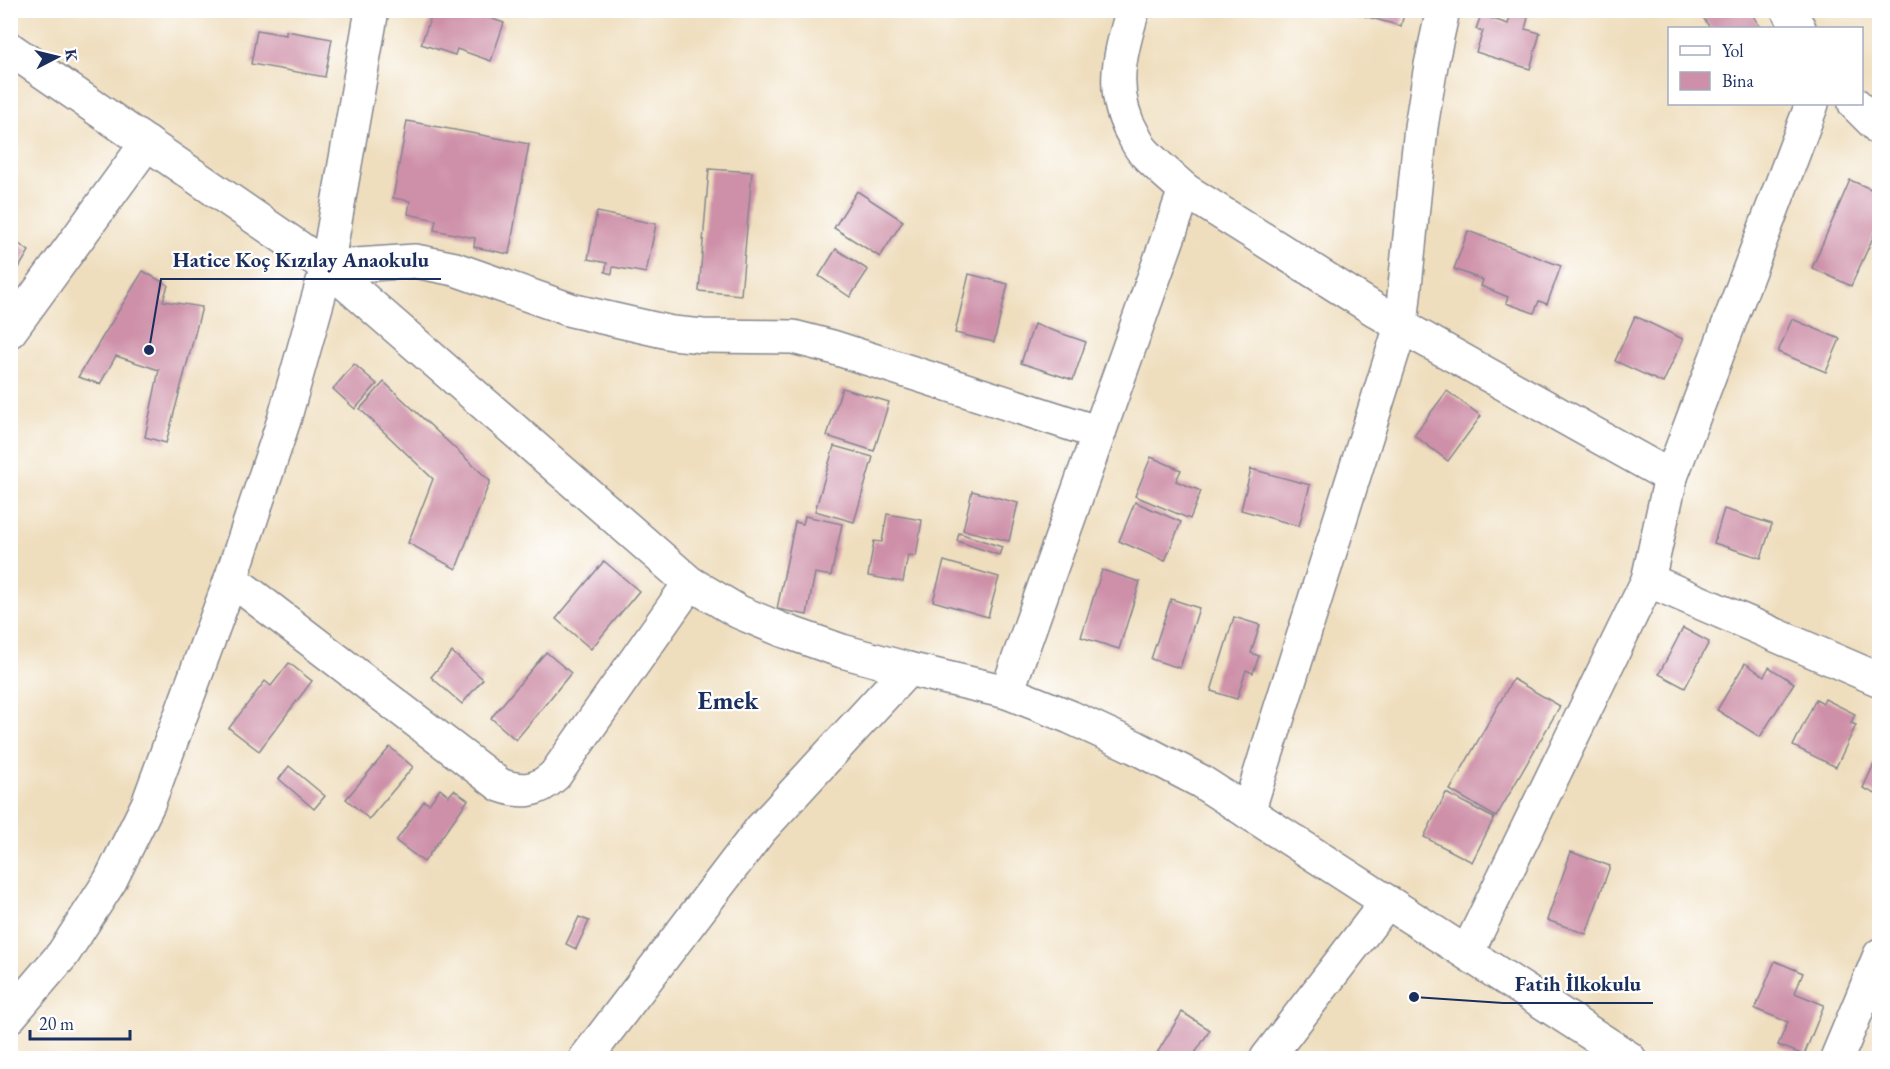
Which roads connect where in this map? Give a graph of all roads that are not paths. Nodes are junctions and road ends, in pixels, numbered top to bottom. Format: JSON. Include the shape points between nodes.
{"nodes":[{"id":1,"x":372,"y":10,"type":"edge"},
{"id":2,"x":1133,"y":10,"type":"edge"},
{"id":3,"x":1443,"y":10,"type":"edge"},
{"id":4,"x":1788,"y":10,"type":"edge"},
{"id":5,"x":1798,"y":27,"type":"edge"},
{"id":6,"x":10,"y":49,"type":"edge"},
{"id":7,"x":1812,"y":105,"type":"edge"},
{"id":8,"x":1856,"y":105,"type":"edge"},
{"id":9,"x":1880,"y":129,"type":"edge"},
{"id":10,"x":147,"y":143,"type":"junction"},
{"id":11,"x":1185,"y":190,"type":"junction"},
{"id":12,"x":327,"y":267,"type":"junction"},
{"id":13,"x":1401,"y":326,"type":"junction"},
{"id":14,"x":10,"y":332,"type":"edge"},
{"id":15,"x":1099,"y":433,"type":"junction"},
{"id":16,"x":1671,"y":477,"type":"junction"},
{"id":17,"x":231,"y":579,"type":"junction"},
{"id":18,"x":1648,"y":580,"type":"junction"},
{"id":19,"x":690,"y":583,"type":"junction"},
{"id":20,"x":908,"y":669,"type":"junction"},
{"id":21,"x":1880,"y":680,"type":"edge"},
{"id":22,"x":1007,"y":692,"type":"junction"},
{"id":23,"x":1248,"y":812,"type":"junction"},
{"id":24,"x":1387,"y":902,"type":"junction"},
{"id":25,"x":1467,"y":953,"type":"junction"},
{"id":26,"x":1880,"y":955,"type":"edge"},
{"id":27,"x":10,"y":1016,"type":"edge"},
{"id":28,"x":586,"y":1059,"type":"edge"},
{"id":29,"x":1267,"y":1059,"type":"edge"},
{"id":30,"x":1629,"y":1059,"type":"edge"},
{"id":31,"x":1837,"y":1059,"type":"edge"}],
"edges":[{"from":1,"to":12,"type":"street"},
{"from":2,"to":11,"type":"street","via":[[1119,65],[1119,94],[1127,124],[1142,151]]},
{"from":3,"to":13,"type":"street","via":[[1421,127]]},
{"from":4,"to":5,"type":"street"},
{"from":6,"to":10,"type":"street"},
{"from":7,"to":16,"type":"street"},
{"from":8,"to":9,"type":"street"},
{"from":10,"to":12,"type":"street"},
{"from":10,"to":14,"type":"street"},
{"from":11,"to":13,"type":"street"},
{"from":11,"to":15,"type":"street"},
{"from":12,"to":15,"type":"street","via":[[415,261],[455,269],[571,310],[672,333],[793,337]]},
{"from":12,"to":17,"type":"street","via":[[284,420]]},
{"from":12,"to":19,"type":"street"},
{"from":13,"to":16,"type":"street"},
{"from":13,"to":23,"type":"street"},
{"from":15,"to":22,"type":"street"},
{"from":16,"to":18,"type":"street"},
{"from":17,"to":19,"type":"street","via":[[500,785],[513,790],[538,788],[555,776]]},
{"from":17,"to":27,"type":"street","via":[[148,804],[110,881],[63,954]]},
{"from":18,"to":21,"type":"street"},
{"from":18,"to":25,"type":"street"},
{"from":19,"to":20,"type":"street","via":[[739,612],[782,630]]},
{"from":20,"to":22,"type":"street"},
{"from":20,"to":28,"type":"street","via":[[761,829]]},
{"from":22,"to":23,"type":"street","via":[[1135,747]]},
{"from":23,"to":24,"type":"street"},
{"from":24,"to":25,"type":"street"},
{"from":24,"to":29,"type":"street"},
{"from":25,"to":30,"type":"street"},
{"from":26,"to":31,"type":"street"}]}
